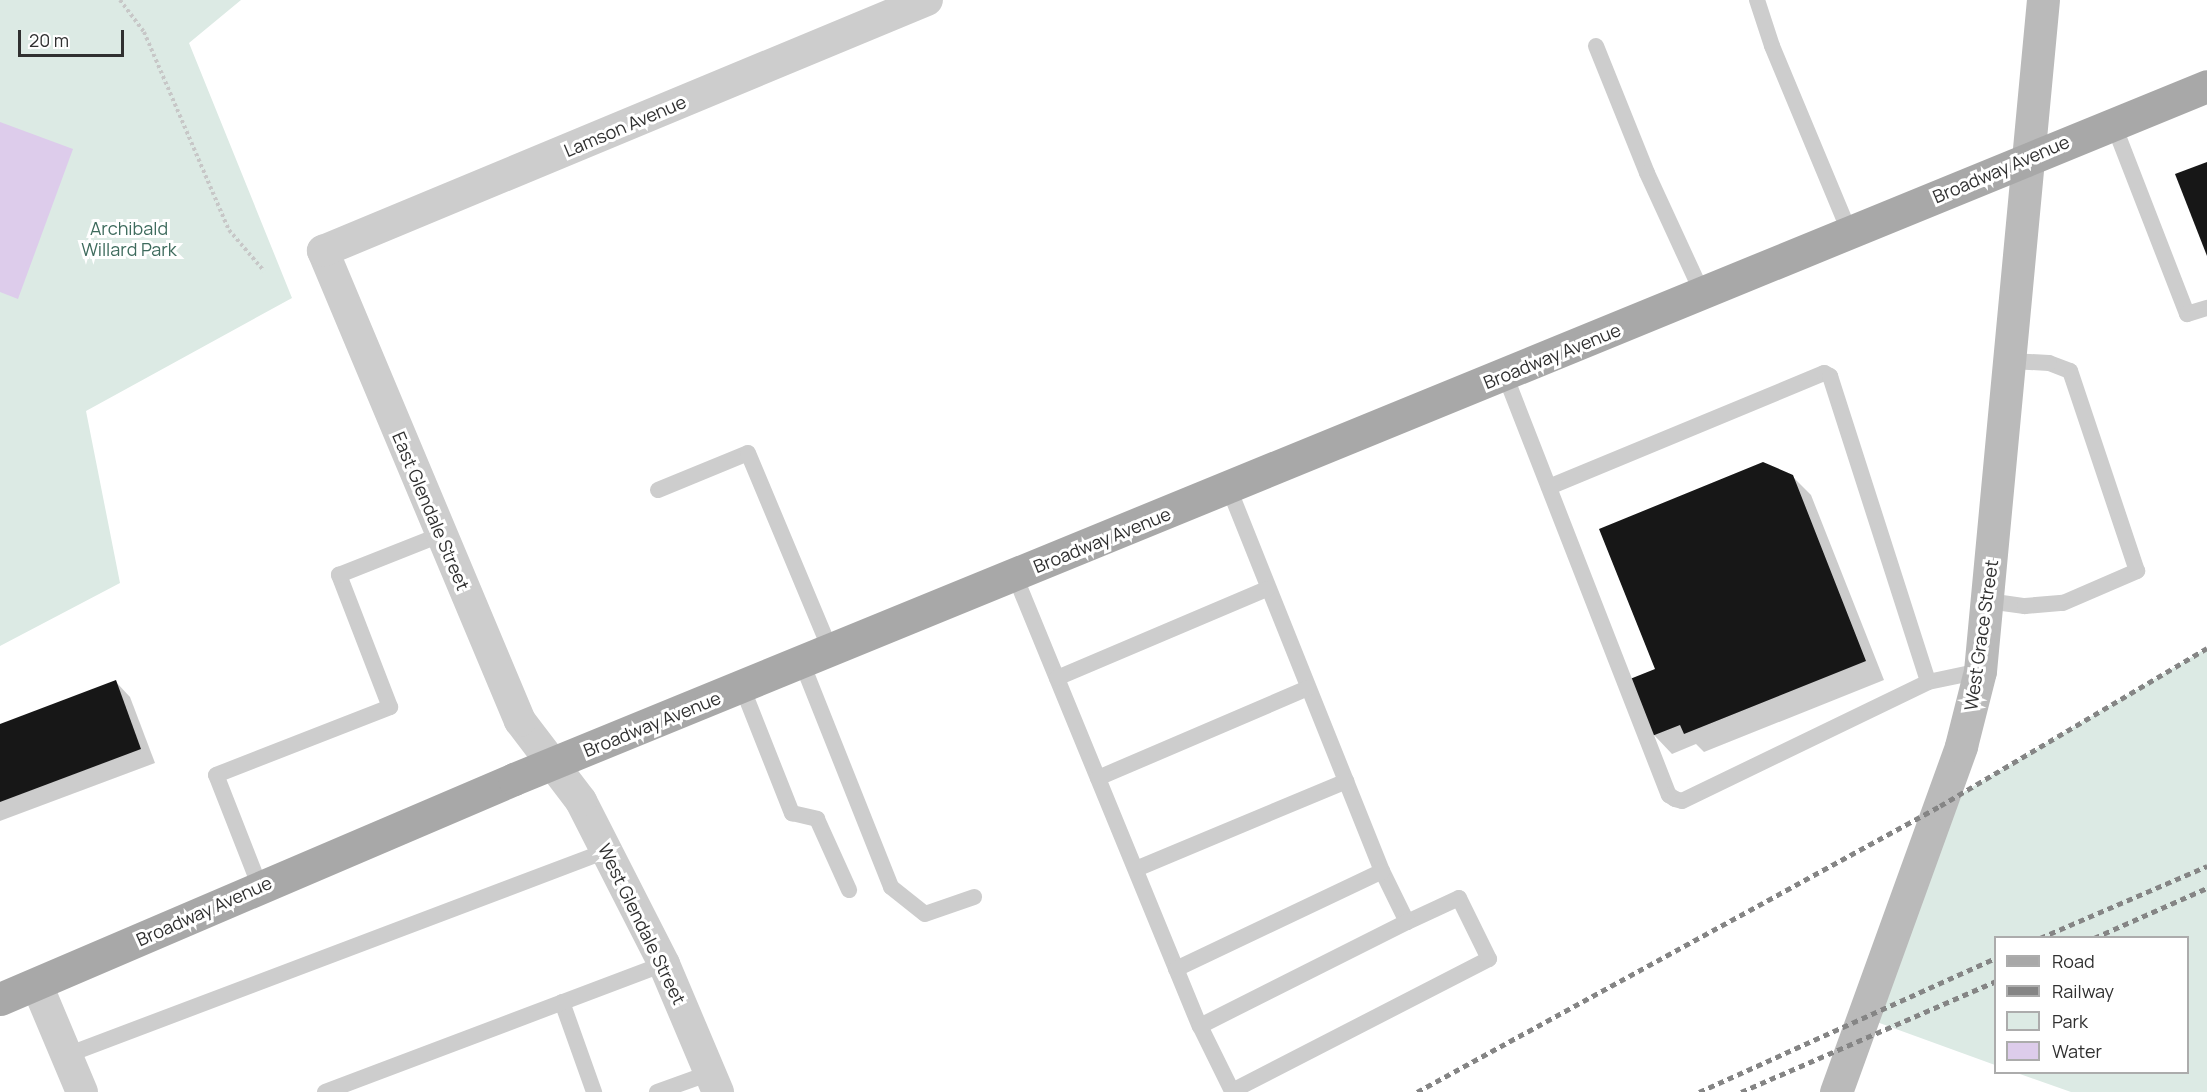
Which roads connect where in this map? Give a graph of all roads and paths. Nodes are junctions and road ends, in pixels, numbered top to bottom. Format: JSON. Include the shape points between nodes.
{"nodes":[{"id":1,"x":120,"y":0,"type":"edge"},
{"id":2,"x":927,"y":0,"type":"edge"},
{"id":3,"x":1757,"y":0,"type":"edge"},
{"id":4,"x":2043,"y":0,"type":"edge"},
{"id":5,"x":1596,"y":46,"type":"dead end"},
{"id":6,"x":2207,"y":86,"type":"edge"},
{"id":7,"x":2113,"y":123,"type":"junction"},
{"id":8,"x":2027,"y":157,"type":"junction"},
{"id":9,"x":1850,"y":233,"type":"junction"},
{"id":10,"x":323,"y":251,"type":"joint"},
{"id":11,"x":264,"y":270,"type":"dead end"},
{"id":12,"x":1703,"y":295,"type":"junction"},
{"id":13,"x":2207,"y":308,"type":"edge"},
{"id":14,"x":2010,"y":361,"type":"junction"},
{"id":15,"x":1505,"y":375,"type":"junction"},
{"id":16,"x":1549,"y":487,"type":"junction"},
{"id":17,"x":1229,"y":488,"type":"junction"},
{"id":18,"x":658,"y":490,"type":"dead end"},
{"id":19,"x":440,"y":535,"type":"junction"},
{"id":20,"x":1015,"y":576,"type":"junction"},
{"id":21,"x":1268,"y":589,"type":"junction"},
{"id":22,"x":1988,"y":600,"type":"junction"},
{"id":23,"x":831,"y":651,"type":"junction"},
{"id":24,"x":802,"y":663,"type":"junction"},
{"id":25,"x":1980,"y":671,"type":"junction"},
{"id":26,"x":1057,"y":678,"type":"junction"},
{"id":27,"x":1928,"y":682,"type":"junction"},
{"id":28,"x":742,"y":687,"type":"junction"},
{"id":29,"x":1308,"y":688,"type":"junction"},
{"id":30,"x":552,"y":764,"type":"junction"},
{"id":31,"x":1098,"y":778,"type":"junction"},
{"id":32,"x":1346,"y":781,"type":"junction"},
{"id":33,"x":606,"y":851,"type":"junction"},
{"id":34,"x":1136,"y":869,"type":"junction"},
{"id":35,"x":1382,"y":871,"type":"junction"},
{"id":36,"x":260,"y":887,"type":"junction"},
{"id":37,"x":849,"y":890,"type":"dead end"},
{"id":38,"x":975,"y":897,"type":"dead end"},
{"id":39,"x":1407,"y":922,"type":"junction"},
{"id":40,"x":664,"y":964,"type":"junction"},
{"id":41,"x":1176,"y":969,"type":"junction"},
{"id":42,"x":37,"y":985,"type":"junction"},
{"id":43,"x":0,"y":999,"type":"edge"},
{"id":44,"x":562,"y":1002,"type":"junction"},
{"id":45,"x":1200,"y":1026,"type":"junction"},
{"id":46,"x":67,"y":1055,"type":"junction"},
{"id":47,"x":714,"y":1083,"type":"edge"},
{"id":48,"x":334,"y":1091,"type":"edge"},
{"id":49,"x":82,"y":1092,"type":"edge"},
{"id":50,"x":594,"y":1092,"type":"edge"},
{"id":51,"x":657,"y":1092,"type":"edge"},
{"id":52,"x":1836,"y":1092,"type":"edge"}],
"edges":[{"from":1,"to":11,"type":"path","via":[[144,32],[229,230]]},
{"from":2,"to":10,"type":"street","name":"Lamson Avenue"},
{"from":3,"to":9,"type":"lane","via":[[1772,46]]},
{"from":4,"to":8,"type":"street","name":"West Grace Street"},
{"from":5,"to":12,"type":"lane","via":[[1647,173]]},
{"from":6,"to":7,"type":"main road","name":"Broadway Avenue"},
{"from":7,"to":8,"type":"main road","name":"Broadway Avenue"},
{"from":7,"to":13,"type":"lane","via":[[2187,315]]},
{"from":8,"to":9,"type":"main road","name":"Broadway Avenue"},
{"from":8,"to":14,"type":"street","name":"West Grace Street"},
{"from":9,"to":12,"type":"main road","name":"Broadway Avenue"},
{"from":10,"to":19,"type":"street","name":"East Glendale Street"},
{"from":12,"to":15,"type":"main road","name":"Broadway Avenue"},
{"from":14,"to":22,"type":"street","name":"West Grace Street"},
{"from":14,"to":22,"type":"lane","via":[[2049,363],[2070,370],[2137,571],[2063,603],[2025,606]]},
{"from":15,"to":16,"type":"lane"},
{"from":15,"to":17,"type":"main road","name":"Broadway Avenue"},
{"from":16,"to":27,"type":"lane","via":[[1669,795],[1675,799],[1682,801]]},
{"from":16,"to":27,"type":"lane","via":[[1824,373],[1830,376]]},
{"from":17,"to":20,"type":"main road","name":"Broadway Avenue"},
{"from":17,"to":21,"type":"lane"},
{"from":18,"to":23,"type":"lane","via":[[748,453]]},
{"from":19,"to":30,"type":"street","name":"East Glendale Street","via":[[520,721]]},
{"from":19,"to":36,"type":"lane","via":[[339,575],[390,707],[216,775]]},
{"from":20,"to":23,"type":"main road","name":"Broadway Avenue"},
{"from":20,"to":26,"type":"lane"},
{"from":21,"to":26,"type":"lane"},
{"from":21,"to":29,"type":"lane"},
{"from":22,"to":25,"type":"street","name":"West Grace Street"},
{"from":23,"to":24,"type":"main road","name":"Broadway Avenue"},
{"from":24,"to":28,"type":"main road","name":"Broadway Avenue"},
{"from":24,"to":38,"type":"lane","via":[[891,887],[925,914]]},
{"from":25,"to":27,"type":"lane"},
{"from":25,"to":52,"type":"street","name":"West Grace Street","via":[[1961,746]]},
{"from":26,"to":31,"type":"lane"},
{"from":28,"to":30,"type":"main road","name":"Broadway Avenue"},
{"from":28,"to":37,"type":"lane","via":[[792,813],[817,819]]},
{"from":29,"to":31,"type":"lane"},
{"from":29,"to":32,"type":"lane"},
{"from":30,"to":33,"type":"street","name":"West Glendale Street","via":[[581,801]]},
{"from":30,"to":36,"type":"main road","name":"Broadway Avenue"},
{"from":31,"to":34,"type":"lane"},
{"from":32,"to":34,"type":"lane"},
{"from":32,"to":35,"type":"lane"},
{"from":33,"to":40,"type":"street","name":"West Glendale Street"},
{"from":33,"to":46,"type":"lane"},
{"from":34,"to":41,"type":"lane"},
{"from":35,"to":39,"type":"lane"},
{"from":35,"to":41,"type":"lane"},
{"from":36,"to":42,"type":"main road","name":"Broadway Avenue"},
{"from":39,"to":45,"type":"lane"},
{"from":39,"to":45,"type":"lane","via":[[1459,898],[1489,959],[1232,1091]]},
{"from":40,"to":44,"type":"lane"},
{"from":40,"to":47,"type":"street","name":"West Glendale Street"},
{"from":41,"to":45,"type":"lane"},
{"from":42,"to":43,"type":"main road","name":"Broadway Avenue"},
{"from":42,"to":46,"type":"street"},
{"from":44,"to":48,"type":"lane"},
{"from":44,"to":50,"type":"lane"},
{"from":46,"to":49,"type":"street"},
{"from":47,"to":51,"type":"lane"}]}
